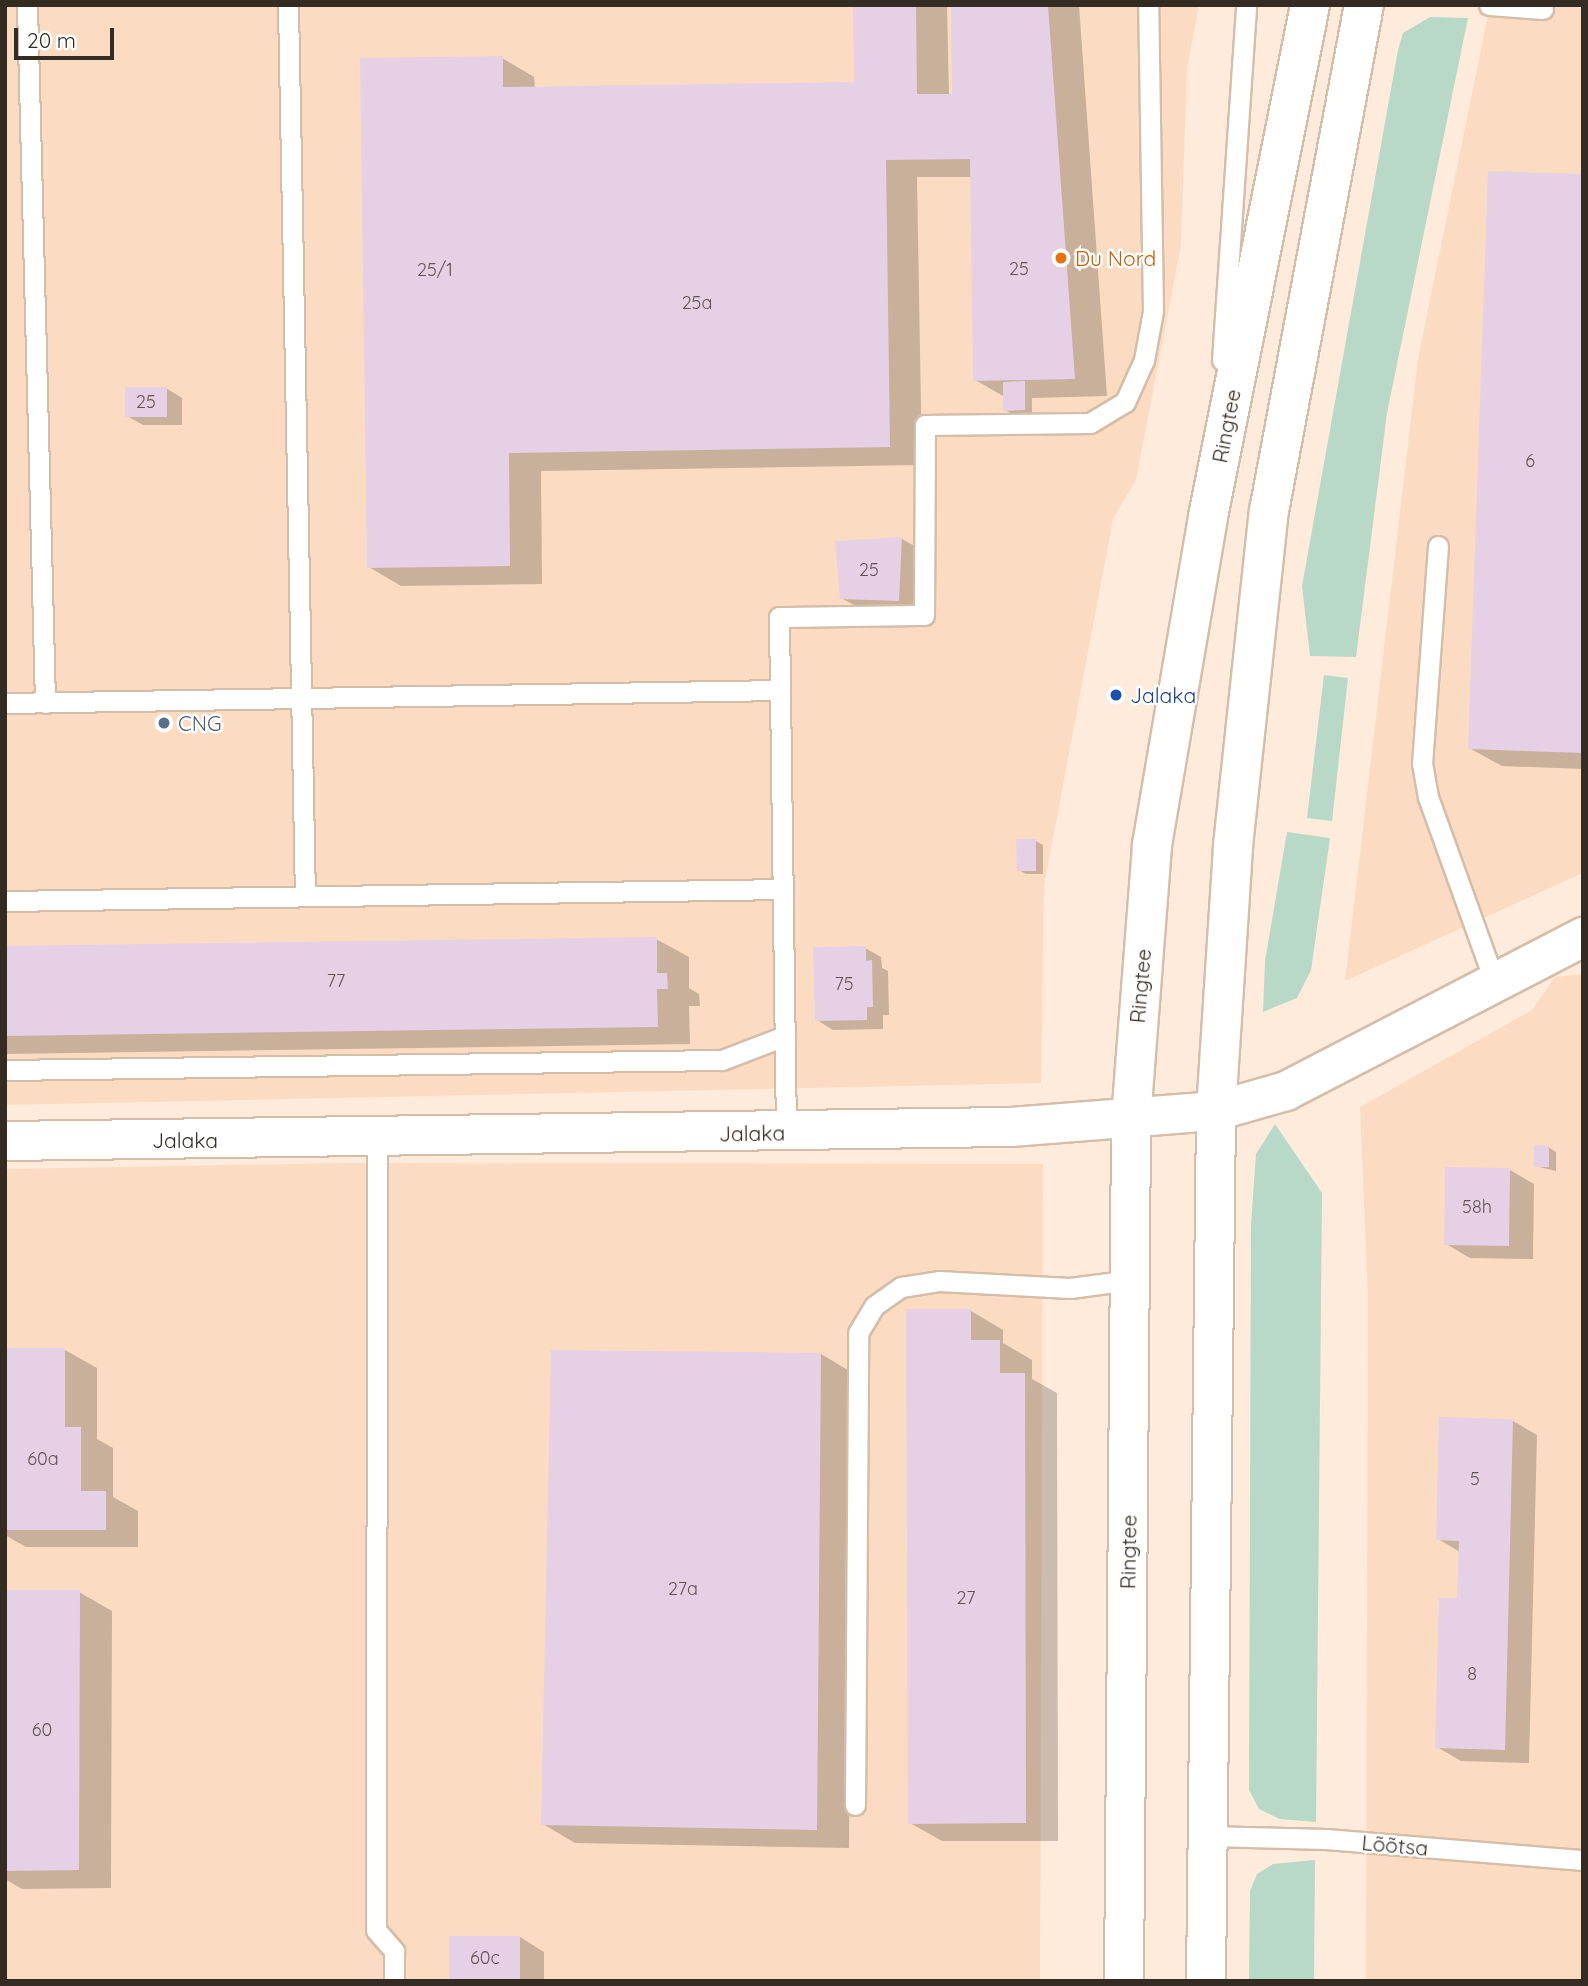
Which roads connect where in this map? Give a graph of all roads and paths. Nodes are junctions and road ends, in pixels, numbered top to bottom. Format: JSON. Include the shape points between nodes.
{"nodes":[{"id":1,"x":27,"y":5,"type":"edge"},
{"id":2,"x":288,"y":5,"type":"edge"},
{"id":3,"x":1149,"y":5,"type":"edge"},
{"id":4,"x":1246,"y":5,"type":"edge"},
{"id":5,"x":1310,"y":5,"type":"edge"},
{"id":6,"x":1364,"y":5,"type":"edge"},
{"id":7,"x":1489,"y":5,"type":"edge"},
{"id":8,"x":1543,"y":9,"type":"dead end"},
{"id":9,"x":1208,"y":517,"type":"junction"},
{"id":10,"x":1438,"y":546,"type":"dead end"},
{"id":11,"x":780,"y":690,"type":"junction"},
{"id":12,"x":302,"y":698,"type":"junction"},
{"id":13,"x":5,"y":703,"type":"edge"},
{"id":14,"x":45,"y":703,"type":"junction"},
{"id":15,"x":783,"y":888,"type":"junction"},
{"id":16,"x":305,"y":896,"type":"junction"},
{"id":17,"x":5,"y":901,"type":"edge"},
{"id":18,"x":1583,"y":937,"type":"edge"},
{"id":19,"x":1494,"y":980,"type":"junction"},
{"id":20,"x":785,"y":1036,"type":"junction"},
{"id":21,"x":5,"y":1070,"type":"edge"},
{"id":22,"x":1216,"y":1111,"type":"junction"},
{"id":23,"x":1131,"y":1119,"type":"junction"},
{"id":24,"x":786,"y":1132,"type":"junction"},
{"id":25,"x":377,"y":1139,"type":"junction"},
{"id":26,"x":5,"y":1141,"type":"edge"},
{"id":27,"x":1131,"y":1280,"type":"junction"},
{"id":28,"x":855,"y":1805,"type":"dead end"},
{"id":29,"x":1207,"y":1836,"type":"junction"},
{"id":30,"x":1583,"y":1860,"type":"edge"},
{"id":31,"x":394,"y":1981,"type":"edge"},
{"id":32,"x":1124,"y":1981,"type":"edge"},
{"id":33,"x":1206,"y":1981,"type":"edge"}],
"edges":[{"from":1,"to":14,"type":"lane"},
{"from":2,"to":12,"type":"lane"},
{"from":3,"to":11,"type":"lane","via":[[1153,311],[1144,360],[1125,402],[1090,423],[925,425],[925,615],[779,617]]},
{"from":4,"to":9,"type":"lane","via":[[1234,229]]},
{"from":5,"to":9,"type":"main road","name":"Ringtee"},
{"from":6,"to":22,"type":"main road","via":[[1269,511],[1233,846]]},
{"from":7,"to":8,"type":"lane"},
{"from":9,"to":23,"type":"main road","name":"Ringtee","via":[[1152,845]]},
{"from":10,"to":19,"type":"lane","via":[[1422,763],[1428,797]]},
{"from":11,"to":12,"type":"lane"},
{"from":11,"to":15,"type":"lane"},
{"from":12,"to":14,"type":"lane"},
{"from":12,"to":16,"type":"lane"},
{"from":13,"to":14,"type":"lane"},
{"from":15,"to":16,"type":"lane"},
{"from":15,"to":20,"type":"lane"},
{"from":16,"to":17,"type":"lane"},
{"from":18,"to":19,"type":"main road","name":"Jalaka"},
{"from":19,"to":22,"type":"main road","name":"Jalaka","via":[[1286,1090]]},
{"from":20,"to":21,"type":"lane","via":[[722,1060]]},
{"from":20,"to":24,"type":"lane"},
{"from":22,"to":23,"type":"main road","name":"Jalaka"},
{"from":22,"to":29,"type":"main road"},
{"from":23,"to":24,"type":"main road","name":"Jalaka"},
{"from":23,"to":27,"type":"main road","name":"Ringtee"},
{"from":24,"to":25,"type":"main road","name":"Jalaka"},
{"from":25,"to":26,"type":"main road","name":"Jalaka"},
{"from":25,"to":31,"type":"lane","via":[[376,1930],[394,1951]]},
{"from":27,"to":28,"type":"lane","via":[[1070,1288],[939,1281],[901,1287],[874,1306],[859,1333]]},
{"from":27,"to":32,"type":"main road","name":"Ringtee"},
{"from":29,"to":30,"type":"lane","name":"Lõõtsa","via":[[1326,1839]]},
{"from":29,"to":33,"type":"main road"}]}
